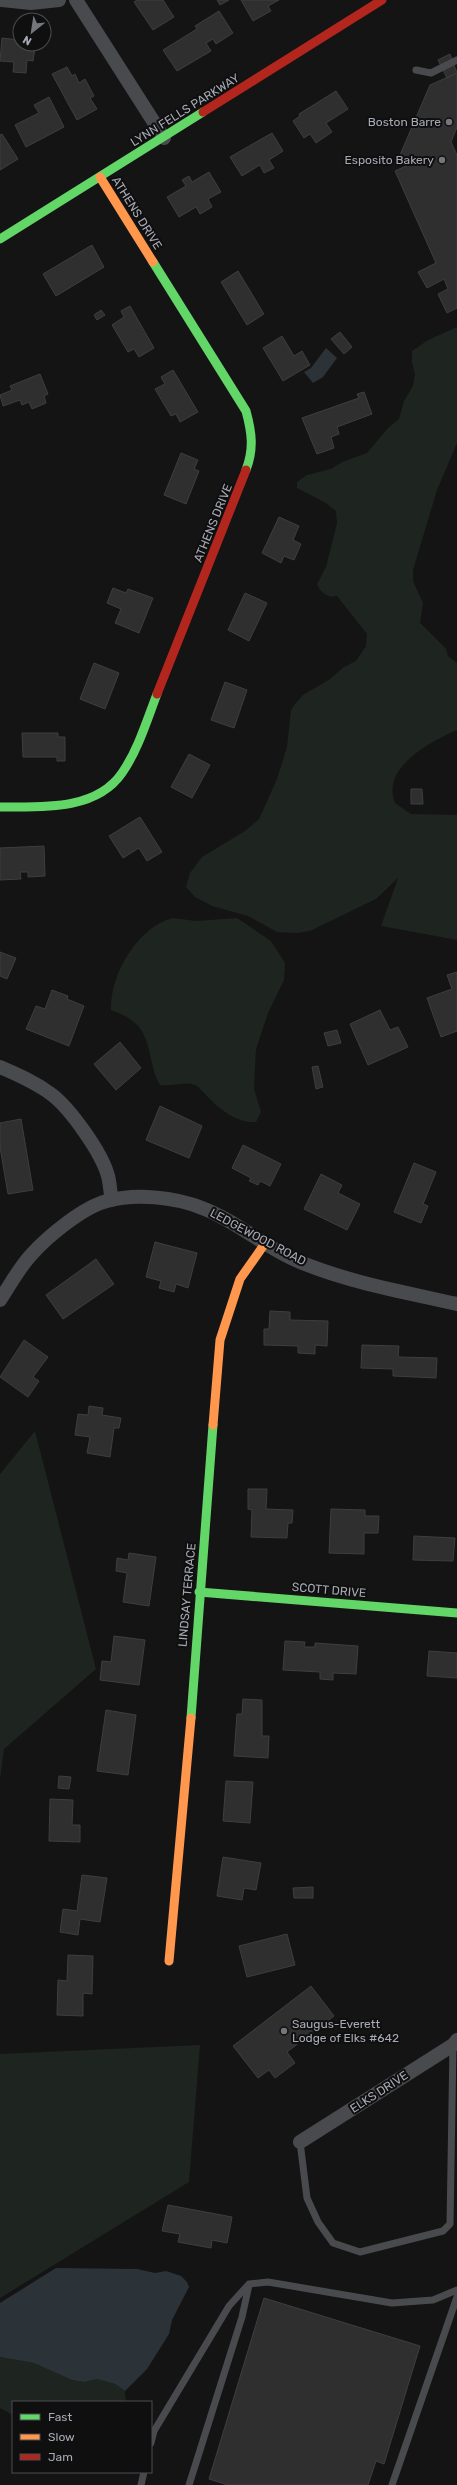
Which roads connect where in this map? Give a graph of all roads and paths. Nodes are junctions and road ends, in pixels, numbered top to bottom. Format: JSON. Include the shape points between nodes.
{"nodes":[{"id":1,"x":2,"y":0,"type":"edge"},
{"id":2,"x":59,"y":0,"type":"edge"},
{"id":3,"x":76,"y":0,"type":"edge"},
{"id":4,"x":382,"y":0,"type":"edge"},
{"id":5,"x":457,"y":60,"type":"edge"},
{"id":6,"x":416,"y":70,"type":"dead end"},
{"id":7,"x":164,"y":138,"type":"junction"},
{"id":8,"x":100,"y":177,"type":"junction"},
{"id":9,"x":0,"y":239,"type":"edge"},
{"id":10,"x":0,"y":807,"type":"edge"},
{"id":11,"x":0,"y":1067,"type":"edge"},
{"id":12,"x":112,"y":1200,"type":"junction"},
{"id":13,"x":266,"y":1242,"type":"junction"},
{"id":14,"x":0,"y":1300,"type":"edge"},
{"id":15,"x":457,"y":1304,"type":"edge"},
{"id":16,"x":199,"y":1592,"type":"junction"},
{"id":17,"x":457,"y":1613,"type":"edge"},
{"id":18,"x":169,"y":1961,"type":"dead end"},
{"id":19,"x":455,"y":2042,"type":"edge"},
{"id":20,"x":300,"y":2142,"type":"joint"},
{"id":21,"x":249,"y":2284,"type":"junction"},
{"id":22,"x":457,"y":2290,"type":"edge"},
{"id":23,"x":457,"y":2296,"type":"edge"},
{"id":24,"x":152,"y":2439,"type":"edge"},
{"id":25,"x":144,"y":2473,"type":"edge"},
{"id":26,"x":141,"y":2485,"type":"edge"},
{"id":27,"x":189,"y":2485,"type":"edge"},
{"id":28,"x":392,"y":2485,"type":"edge"}],
"edges":[{"from":1,"to":2,"type":"street","via":[[31,3]]},
{"from":3,"to":7,"type":"street"},
{"from":4,"to":7,"type":"street","name":"LYNN FELLS PARKWAY"},
{"from":5,"to":6,"type":"lane","via":[[431,73]]},
{"from":7,"to":8,"type":"street","name":"LYNN FELLS PARKWAY"},
{"from":8,"to":9,"type":"street","name":"LYNN FELLS PARKWAY"},
{"from":8,"to":10,"type":"street","name":"ATHENS DRIVE","via":[[246,411],[252,432],[252,455],[140,737],[128,764],[116,782],[88,799],[71,804]]},
{"from":11,"to":12,"type":"street","via":[[30,1080],[67,1109],[82,1127],[108,1175]]},
{"from":12,"to":13,"type":"street","name":"LEDGEWOOD ROAD","via":[[127,1197],[174,1200],[202,1208]]},
{"from":12,"to":14,"type":"street","name":"LEDGEWOOD ROAD","via":[[89,1209],[56,1232],[31,1255]]},
{"from":13,"to":15,"type":"street","name":"LEDGEWOOD ROAD","via":[[299,1262],[350,1280],[375,1288]]},
{"from":13,"to":16,"type":"street","name":"LINDSAY TERRACE","via":[[240,1279],[220,1340]]},
{"from":16,"to":17,"type":"street","name":"SCOTT DRIVE"},
{"from":16,"to":18,"type":"street","name":"LINDSAY TERRACE","via":[[185,1791]]},
{"from":19,"to":20,"type":"street","name":"ELKS DRIVE"},
{"from":19,"to":20,"type":"lane","via":[[450,2224],[444,2231],[360,2252],[333,2243],[318,2222],[306,2198]]},
{"from":21,"to":22,"type":"lane","via":[[268,2282],[392,2303],[433,2300]]},
{"from":21,"to":24,"type":"lane","via":[[230,2306],[154,2431]]},
{"from":21,"to":27,"type":"lane","via":[[242,2317]]},
{"from":23,"to":28,"type":"lane"},
{"from":25,"to":26,"type":"lane"}]}
